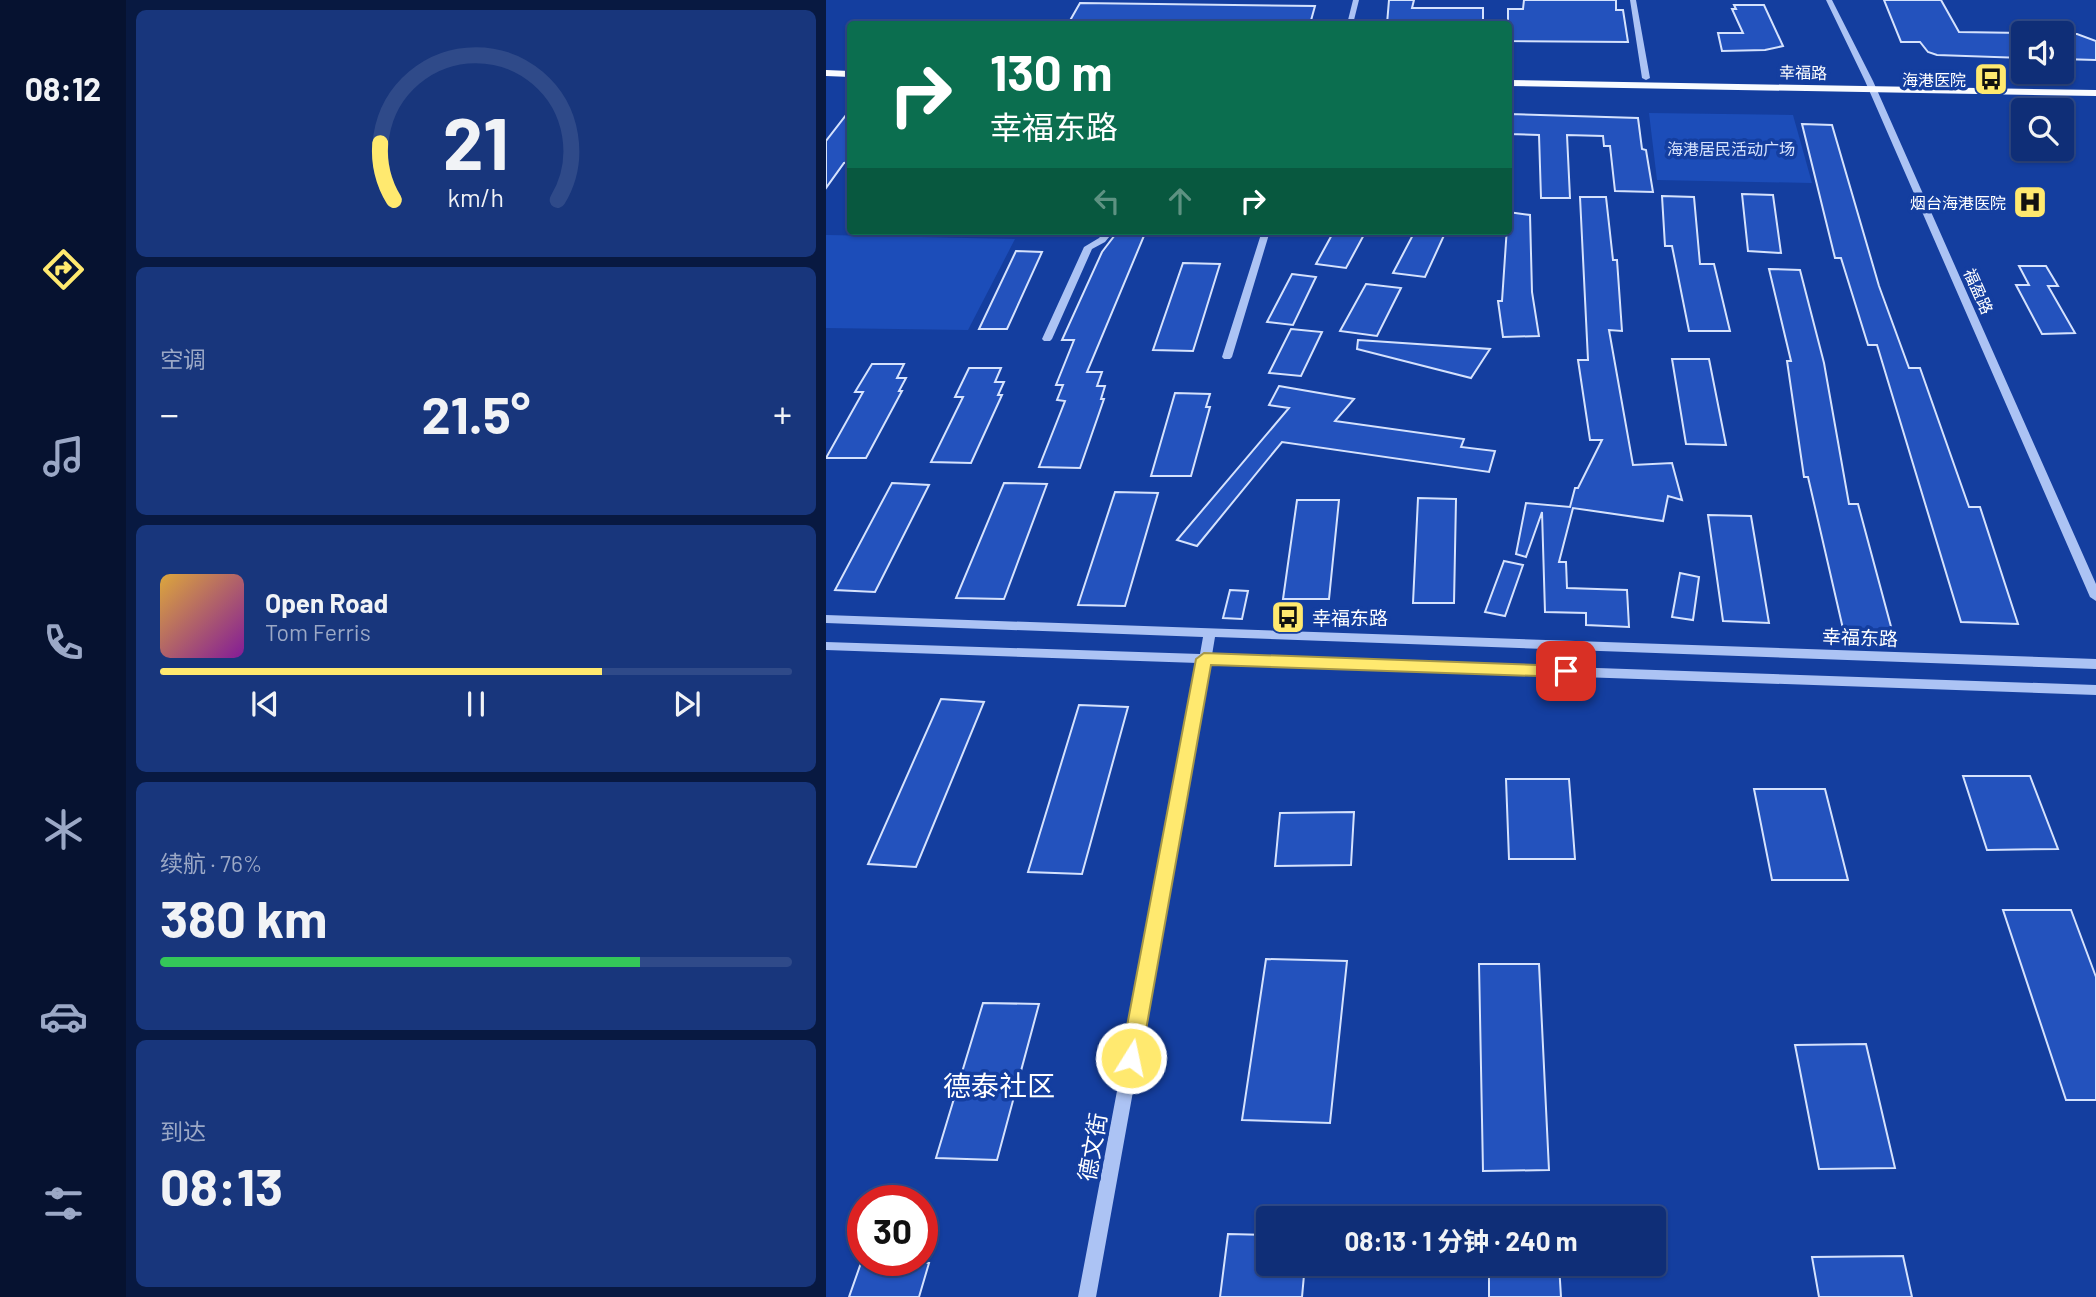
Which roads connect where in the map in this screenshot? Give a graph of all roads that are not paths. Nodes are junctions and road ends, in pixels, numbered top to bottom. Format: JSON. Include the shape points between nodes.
{"nodes":[{"id":1,"x":1356,"y":0,"type":"edge"},
{"id":2,"x":1633,"y":0,"type":"edge"},
{"id":3,"x":1829,"y":0,"type":"edge"},
{"id":4,"x":1351,"y":21,"type":"edge"},
{"id":5,"x":826,"y":67,"type":"edge"},
{"id":6,"x":847,"y":67,"type":"edge"},
{"id":7,"x":826,"y":73,"type":"edge"},
{"id":8,"x":847,"y":74,"type":"edge"},
{"id":9,"x":1512,"y":76,"type":"edge"},
{"id":10,"x":1646,"y":78,"type":"junction"},
{"id":11,"x":1512,"y":83,"type":"edge"},
{"id":12,"x":1870,"y":85,"type":"junction"},
{"id":13,"x":2096,"y":86,"type":"edge"},
{"id":14,"x":2096,"y":93,"type":"edge"},
{"id":15,"x":1106,"y":235,"type":"edge"},
{"id":16,"x":1265,"y":235,"type":"edge"},
{"id":17,"x":1047,"y":339,"type":"dead end"},
{"id":18,"x":1227,"y":356,"type":"dead end"},
{"id":19,"x":2096,"y":597,"type":"edge"},
{"id":20,"x":826,"y":619,"type":"edge"},
{"id":21,"x":1210,"y":633,"type":"junction"},
{"id":22,"x":826,"y":646,"type":"edge"},
{"id":23,"x":1204,"y":659,"type":"junction"},
{"id":24,"x":2096,"y":664,"type":"edge"},
{"id":25,"x":2096,"y":690,"type":"edge"},
{"id":26,"x":1087,"y":1297,"type":"edge"}],
"edges":[{"from":1,"to":4,"type":"street"},
{"from":2,"to":10,"type":"street"},
{"from":3,"to":12,"type":"street","name":"福盈路"},
{"from":5,"to":6,"type":"main road"},
{"from":7,"to":8,"type":"main road"},
{"from":9,"to":10,"type":"main road","name":"幸福路"},
{"from":10,"to":12,"type":"main road","name":"幸福路"},
{"from":11,"to":12,"type":"main road","name":"幸福路"},
{"from":12,"to":13,"type":"main road","name":"幸福路"},
{"from":12,"to":14,"type":"main road","name":"幸福路"},
{"from":12,"to":19,"type":"street","name":"福盈路"},
{"from":15,"to":17,"type":"street","via":[[1088,247]]},
{"from":16,"to":18,"type":"street"},
{"from":20,"to":21,"type":"street","name":"幸福东路"},
{"from":21,"to":23,"type":"street","name":"德文街"},
{"from":21,"to":24,"type":"street","name":"幸福东路"},
{"from":22,"to":23,"type":"street"},
{"from":23,"to":25,"type":"street"},
{"from":23,"to":26,"type":"street","name":"德文街"}]}
